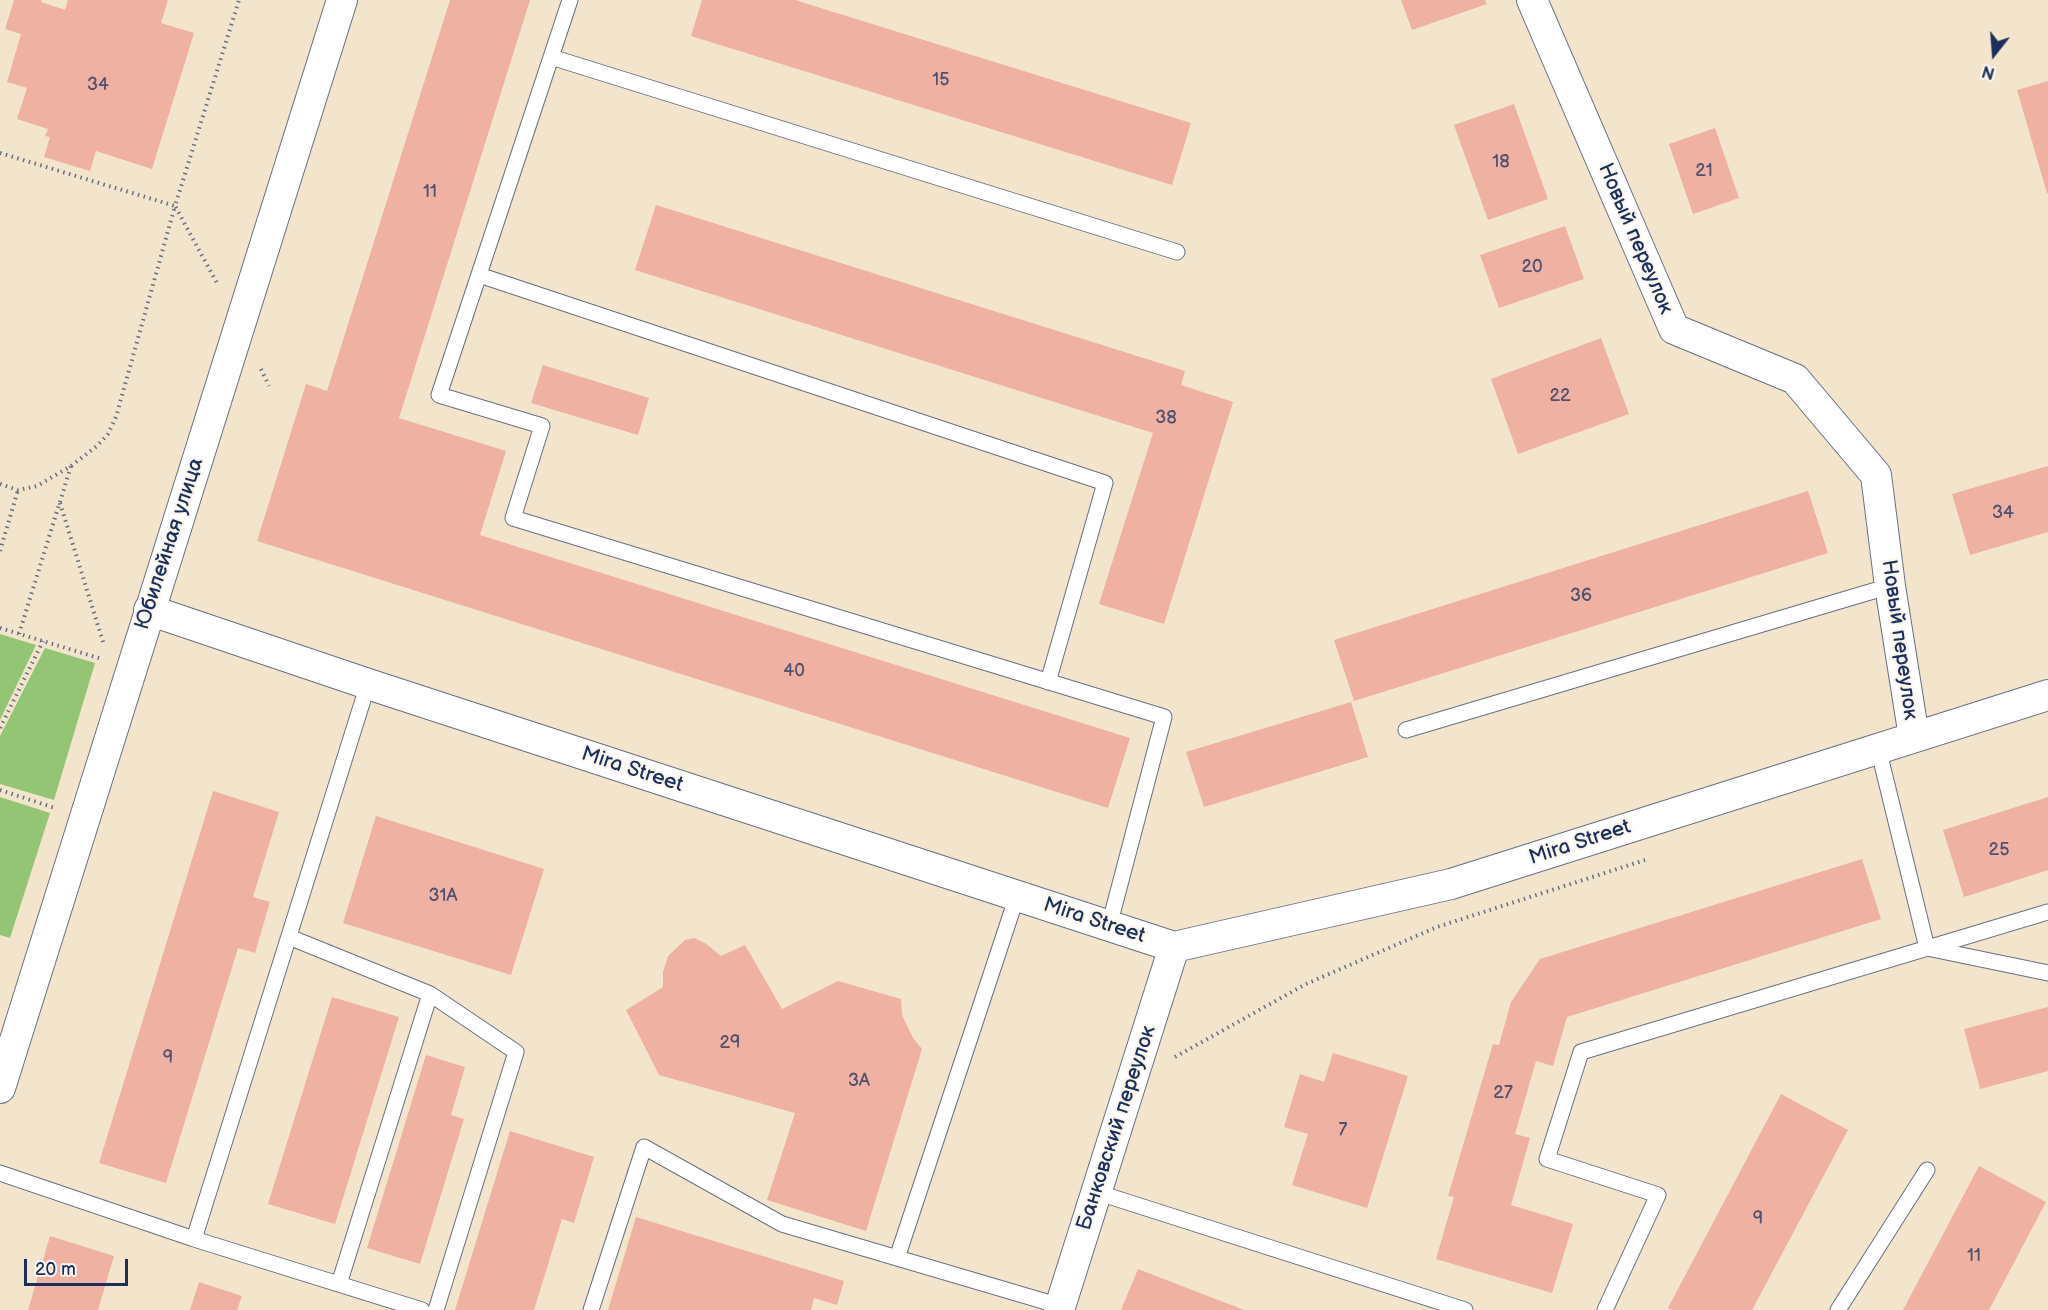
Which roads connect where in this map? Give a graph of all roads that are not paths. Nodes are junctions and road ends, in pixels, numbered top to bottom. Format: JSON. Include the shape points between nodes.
{"nodes":[{"id":1,"x":342,"y":0,"type":"edge"},
{"id":2,"x":570,"y":0,"type":"edge"},
{"id":3,"x":1532,"y":0,"type":"edge"},
{"id":4,"x":551,"y":57,"type":"junction"},
{"id":5,"x":1177,"y":252,"type":"dead end"},
{"id":6,"x":479,"y":275,"type":"junction"},
{"id":7,"x":1890,"y":586,"type":"junction"},
{"id":8,"x":149,"y":610,"type":"junction"},
{"id":9,"x":1048,"y":682,"type":"junction"},
{"id":10,"x":368,"y":684,"type":"junction"},
{"id":11,"x":2048,"y":694,"type":"edge"},
{"id":12,"x":1406,"y":730,"type":"dead end"},
{"id":13,"x":1914,"y":737,"type":"junction"},
{"id":14,"x":1878,"y":748,"type":"junction"},
{"id":15,"x":1017,"y":896,"type":"junction"},
{"id":16,"x":2048,"y":912,"type":"edge"},
{"id":17,"x":1109,"y":926,"type":"junction"},
{"id":18,"x":289,"y":937,"type":"junction"},
{"id":19,"x":1174,"y":947,"type":"junction"},
{"id":20,"x":1927,"y":948,"type":"junction"},
{"id":21,"x":2048,"y":973,"type":"edge"},
{"id":22,"x":430,"y":994,"type":"junction"},
{"id":23,"x":0,"y":1088,"type":"edge"},
{"id":24,"x":1927,"y":1170,"type":"dead end"},
{"id":25,"x":0,"y":1173,"type":"edge"},
{"id":26,"x":1096,"y":1192,"type":"junction"},
{"id":27,"x":194,"y":1239,"type":"junction"},
{"id":28,"x":897,"y":1258,"type":"junction"},
{"id":29,"x":339,"y":1284,"type":"junction"},
{"id":30,"x":1060,"y":1308,"type":"edge"},
{"id":31,"x":422,"y":1310,"type":"edge"},
{"id":32,"x":436,"y":1310,"type":"edge"},
{"id":33,"x":591,"y":1310,"type":"edge"},
{"id":34,"x":1465,"y":1310,"type":"edge"},
{"id":35,"x":1605,"y":1310,"type":"edge"},
{"id":36,"x":1838,"y":1310,"type":"edge"}],
"edges":[{"from":1,"to":8,"type":"street","name":"Юбилейная улица"},
{"from":2,"to":4,"type":"lane"},
{"from":3,"to":7,"type":"street","name":"Новый переулок","via":[[1674,329],[1795,379],[1876,475]]},
{"from":4,"to":5,"type":"lane"},
{"from":4,"to":6,"type":"lane"},
{"from":6,"to":9,"type":"lane","via":[[1106,483]]},
{"from":6,"to":9,"type":"lane","via":[[439,395],[542,426],[513,518]]},
{"from":7,"to":12,"type":"lane"},
{"from":7,"to":13,"type":"street","name":"Новый переулок"},
{"from":8,"to":10,"type":"street","name":"Mira Street"},
{"from":8,"to":23,"type":"street","name":"Юбилейная улица","via":[[120,665],[85,817]]},
{"from":9,"to":17,"type":"lane","via":[[1164,717]]},
{"from":10,"to":15,"type":"street","name":"Mira Street"},
{"from":10,"to":18,"type":"lane"},
{"from":11,"to":13,"type":"street","name":"Mira Street"},
{"from":13,"to":14,"type":"street","name":"Mira Street"},
{"from":14,"to":19,"type":"street","name":"Mira Street","via":[[1451,884]]},
{"from":14,"to":20,"type":"lane"},
{"from":15,"to":17,"type":"street","name":"Mira Street"},
{"from":15,"to":28,"type":"lane"},
{"from":16,"to":20,"type":"lane"},
{"from":17,"to":19,"type":"street","name":"Mira Street"},
{"from":18,"to":22,"type":"lane"},
{"from":18,"to":27,"type":"lane"},
{"from":19,"to":26,"type":"street","name":"Банковский переулок"},
{"from":20,"to":21,"type":"lane"},
{"from":20,"to":35,"type":"lane","via":[[1581,1052],[1547,1159],[1658,1195]]},
{"from":22,"to":29,"type":"lane"},
{"from":22,"to":32,"type":"lane","via":[[516,1052]]},
{"from":24,"to":36,"type":"lane"},
{"from":25,"to":27,"type":"lane"},
{"from":26,"to":30,"type":"street","name":"Банковский переулок"},
{"from":26,"to":34,"type":"lane"},
{"from":27,"to":29,"type":"lane"},
{"from":28,"to":30,"type":"lane"},
{"from":28,"to":33,"type":"lane","via":[[782,1224],[644,1147]]},
{"from":29,"to":31,"type":"lane"}]}
